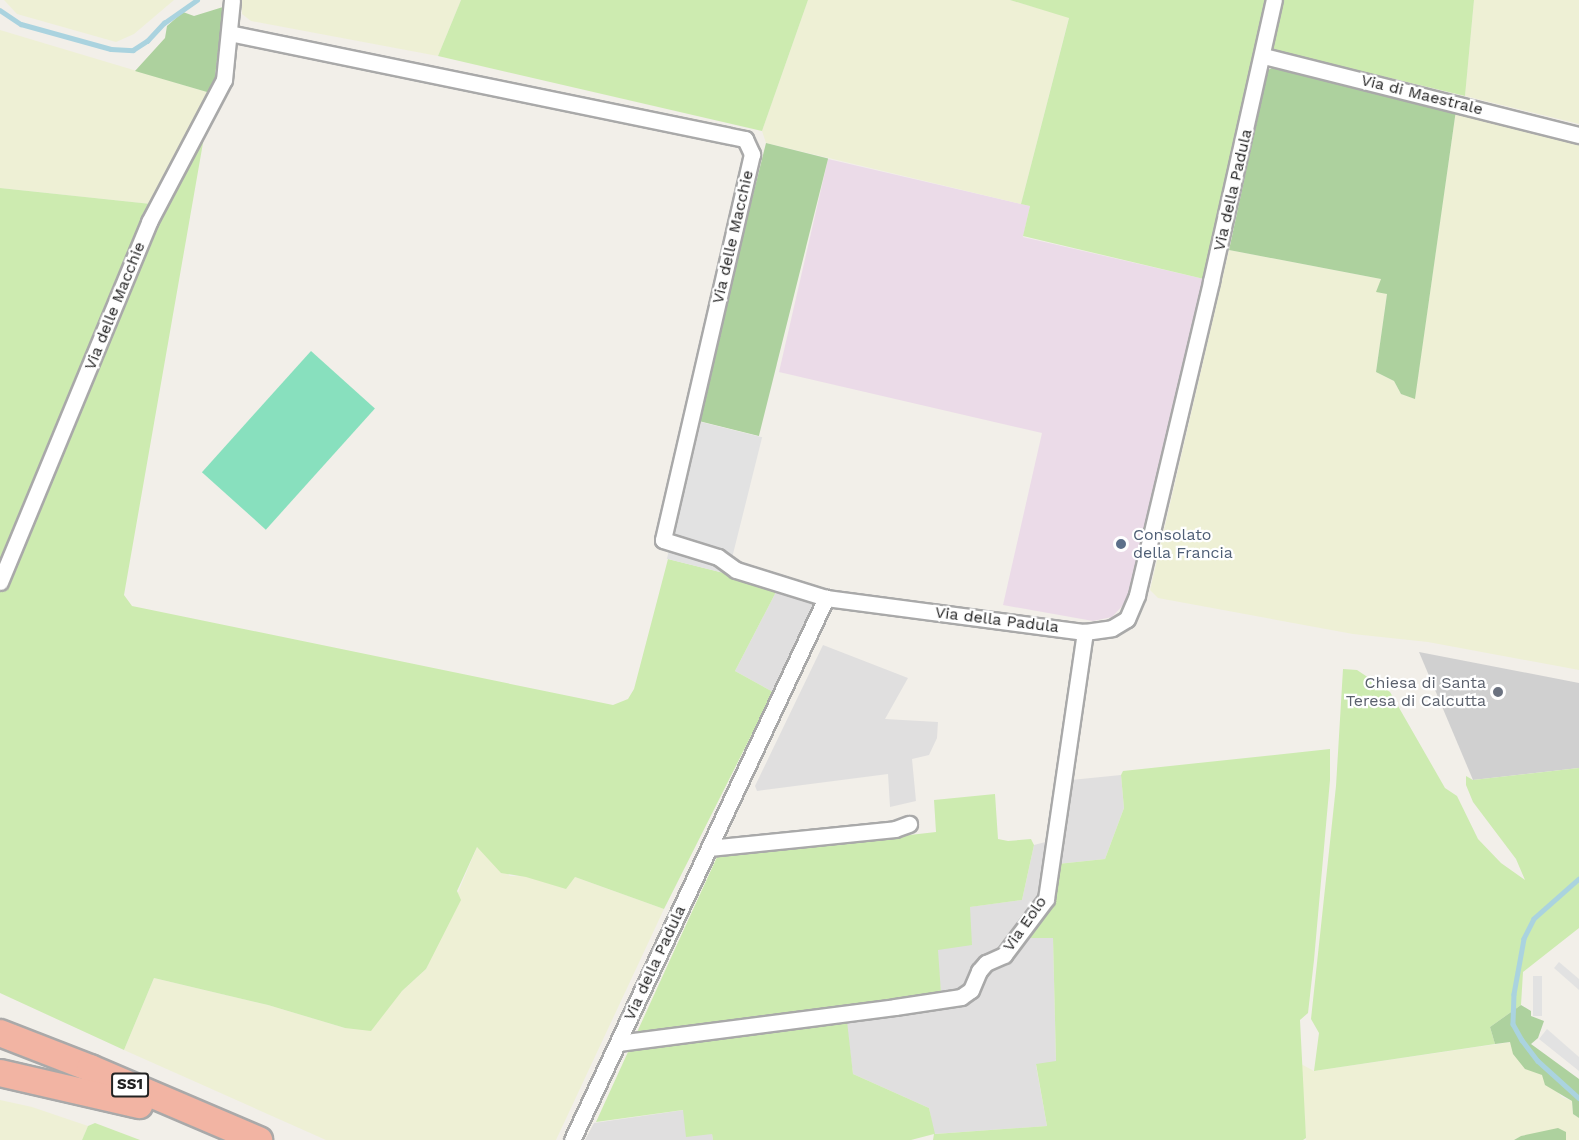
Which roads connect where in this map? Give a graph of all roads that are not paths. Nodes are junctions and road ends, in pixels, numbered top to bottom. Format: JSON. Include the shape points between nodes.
{"nodes":[{"id":1,"x":232,"y":0,"type":"edge"},
{"id":2,"x":1274,"y":0,"type":"edge"},
{"id":3,"x":229,"y":33,"type":"junction"},
{"id":4,"x":1264,"y":56,"type":"junction"},
{"id":5,"x":1579,"y":135,"type":"edge"},
{"id":6,"x":0,"y":582,"type":"edge"},
{"id":7,"x":826,"y":597,"type":"junction"},
{"id":8,"x":1085,"y":632,"type":"junction"},
{"id":9,"x":909,"y":824,"type":"dead end"},
{"id":10,"x":709,"y":848,"type":"junction"},
{"id":11,"x":0,"y":1019,"type":"edge"},
{"id":12,"x":0,"y":1034,"type":"edge"},
{"id":13,"x":618,"y":1043,"type":"junction"},
{"id":14,"x":0,"y":1048,"type":"edge"},
{"id":15,"x":90,"y":1068,"type":"junction"},
{"id":16,"x":0,"y":1073,"type":"edge"},
{"id":17,"x":139,"y":1105,"type":"junction"},
{"id":18,"x":224,"y":1140,"type":"edge"},
{"id":19,"x":259,"y":1140,"type":"edge"},
{"id":20,"x":572,"y":1140,"type":"edge"}],
"edges":[{"from":1,"to":3,"type":"street","name":"Via delle Macchie"},
{"from":2,"to":4,"type":"street","name":"Via della Padula"},
{"from":3,"to":6,"type":"street","name":"Via delle Macchie","via":[[224,80],[149,222]]},
{"from":3,"to":7,"type":"street","name":"Via delle Macchie","via":[[745,139],[752,154],[663,540],[718,556],[736,570]]},
{"from":4,"to":5,"type":"street","name":"Via di Maestrale"},
{"from":4,"to":8,"type":"street","name":"Via della Padula","via":[[1137,595],[1124,623]]},
{"from":7,"to":8,"type":"street","name":"Via della Padula"},
{"from":7,"to":10,"type":"street","name":"Via della Padula"},
{"from":8,"to":13,"type":"street","name":"Via Eolo","via":[[1046,899],[1004,955],[979,971],[970,990],[961,997],[906,1006]]},
{"from":9,"to":10,"type":"street","via":[[895,829]]},
{"from":10,"to":13,"type":"street","name":"Via della Padula"},
{"from":11,"to":15,"type":"highway"},
{"from":12,"to":15,"type":"highway","number":"SS1"},
{"from":13,"to":20,"type":"street","name":"Via della Padula"},
{"from":14,"to":17,"type":"highway","number":"SS1","via":[[52,1066]]},
{"from":15,"to":19,"type":"highway","number":"SS1"},
{"from":16,"to":17,"type":"highway"},
{"from":17,"to":18,"type":"highway","number":"SS1"}]}
